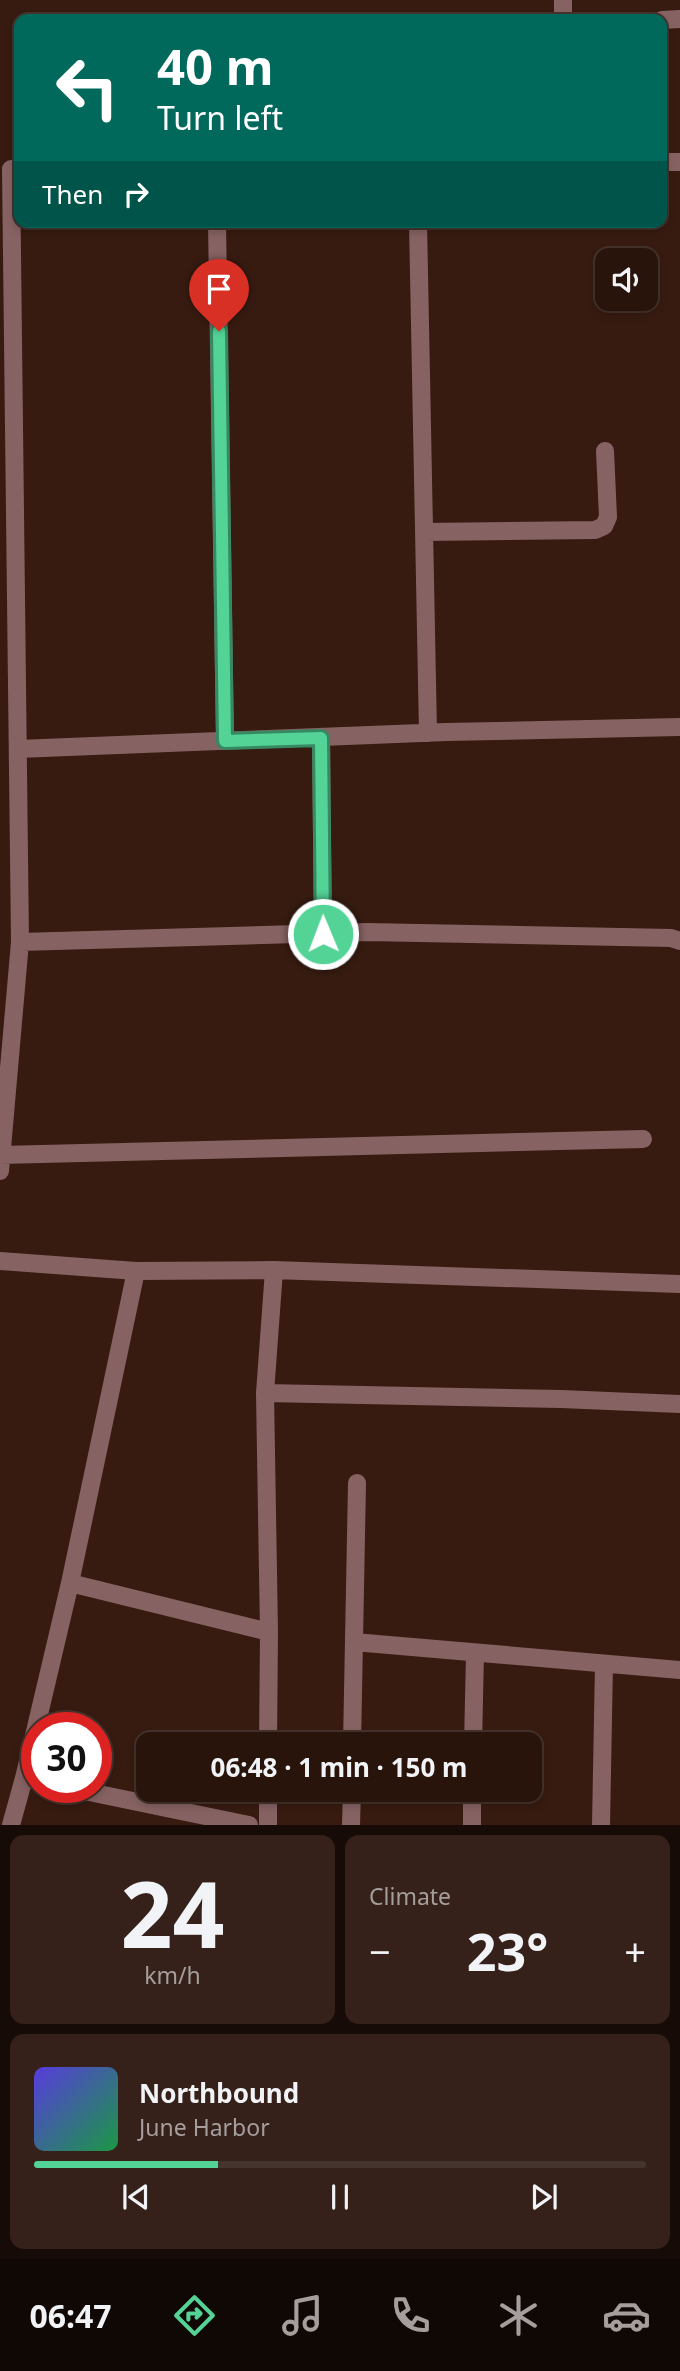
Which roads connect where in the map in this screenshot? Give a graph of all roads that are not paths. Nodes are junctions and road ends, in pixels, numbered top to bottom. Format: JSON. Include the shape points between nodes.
{"nodes":[{"id":1,"x":10,"y":169,"type":"edge"},
{"id":2,"x":217,"y":228,"type":"edge"},
{"id":3,"x":418,"y":228,"type":"edge"},
{"id":4,"x":605,"y":451,"type":"dead end"},
{"id":5,"x":424,"y":532,"type":"junction"},
{"id":6,"x":680,"y":727,"type":"edge"},
{"id":7,"x":428,"y":733,"type":"junction"},
{"id":8,"x":321,"y":738,"type":"junction"},
{"id":9,"x":225,"y":741,"type":"junction"},
{"id":10,"x":18,"y":749,"type":"junction"},
{"id":11,"x":323,"y":934,"type":"junction"},
{"id":12,"x":677,"y":939,"type":"edge"},
{"id":13,"x":20,"y":942,"type":"junction"},
{"id":14,"x":643,"y":1139,"type":"dead end"},
{"id":15,"x":0,"y":1155,"type":"edge"},
{"id":16,"x":0,"y":1171,"type":"edge"},
{"id":17,"x":0,"y":1261,"type":"edge"},
{"id":18,"x":274,"y":1270,"type":"junction"},
{"id":19,"x":136,"y":1271,"type":"junction"},
{"id":20,"x":680,"y":1284,"type":"edge"},
{"id":21,"x":265,"y":1393,"type":"junction"},
{"id":22,"x":680,"y":1404,"type":"edge"},
{"id":23,"x":357,"y":1483,"type":"dead end"},
{"id":24,"x":70,"y":1583,"type":"junction"},
{"id":25,"x":270,"y":1632,"type":"junction"},
{"id":26,"x":354,"y":1642,"type":"junction"},
{"id":27,"x":475,"y":1653,"type":"junction"},
{"id":28,"x":604,"y":1664,"type":"junction"},
{"id":29,"x":680,"y":1670,"type":"edge"},
{"id":30,"x":44,"y":1712,"type":"edge"},
{"id":31,"x":268,"y":1732,"type":"edge"},
{"id":32,"x":352,"y":1732,"type":"edge"},
{"id":33,"x":473,"y":1732,"type":"edge"},
{"id":34,"x":112,"y":1797,"type":"edge"},
{"id":35,"x":21,"y":1801,"type":"edge"},
{"id":36,"x":268,"y":1802,"type":"edge"},
{"id":37,"x":352,"y":1802,"type":"edge"},
{"id":38,"x":472,"y":1802,"type":"edge"},
{"id":39,"x":11,"y":1825,"type":"edge"},
{"id":40,"x":248,"y":1825,"type":"edge"},
{"id":41,"x":268,"y":1825,"type":"edge"},
{"id":42,"x":351,"y":1825,"type":"edge"},
{"id":43,"x":472,"y":1825,"type":"edge"},
{"id":44,"x":601,"y":1825,"type":"edge"}],
"edges":[{"from":1,"to":10,"type":"street"},
{"from":2,"to":9,"type":"street"},
{"from":3,"to":5,"type":"street"},
{"from":4,"to":5,"type":"street","via":[[608,517],[604,526],[595,530]]},
{"from":5,"to":7,"type":"street"},
{"from":6,"to":7,"type":"street"},
{"from":7,"to":8,"type":"street"},
{"from":8,"to":9,"type":"street"},
{"from":8,"to":11,"type":"street"},
{"from":9,"to":10,"type":"street"},
{"from":10,"to":13,"type":"street"},
{"from":11,"to":12,"type":"street"},
{"from":11,"to":13,"type":"street"},
{"from":13,"to":15,"type":"street"},
{"from":14,"to":15,"type":"street"},
{"from":15,"to":16,"type":"street"},
{"from":17,"to":19,"type":"street"},
{"from":18,"to":19,"type":"street"},
{"from":18,"to":20,"type":"street"},
{"from":18,"to":21,"type":"street"},
{"from":19,"to":24,"type":"street"},
{"from":21,"to":22,"type":"street"},
{"from":21,"to":25,"type":"street"},
{"from":23,"to":26,"type":"street"},
{"from":24,"to":25,"type":"street"},
{"from":24,"to":30,"type":"street"},
{"from":25,"to":31,"type":"street"},
{"from":26,"to":27,"type":"street"},
{"from":26,"to":32,"type":"street"},
{"from":27,"to":28,"type":"street"},
{"from":27,"to":33,"type":"street"},
{"from":28,"to":29,"type":"street"},
{"from":28,"to":44,"type":"street"},
{"from":34,"to":40,"type":"street"},
{"from":35,"to":39,"type":"street"},
{"from":36,"to":41,"type":"street"},
{"from":37,"to":42,"type":"street"},
{"from":38,"to":43,"type":"street"}]}
